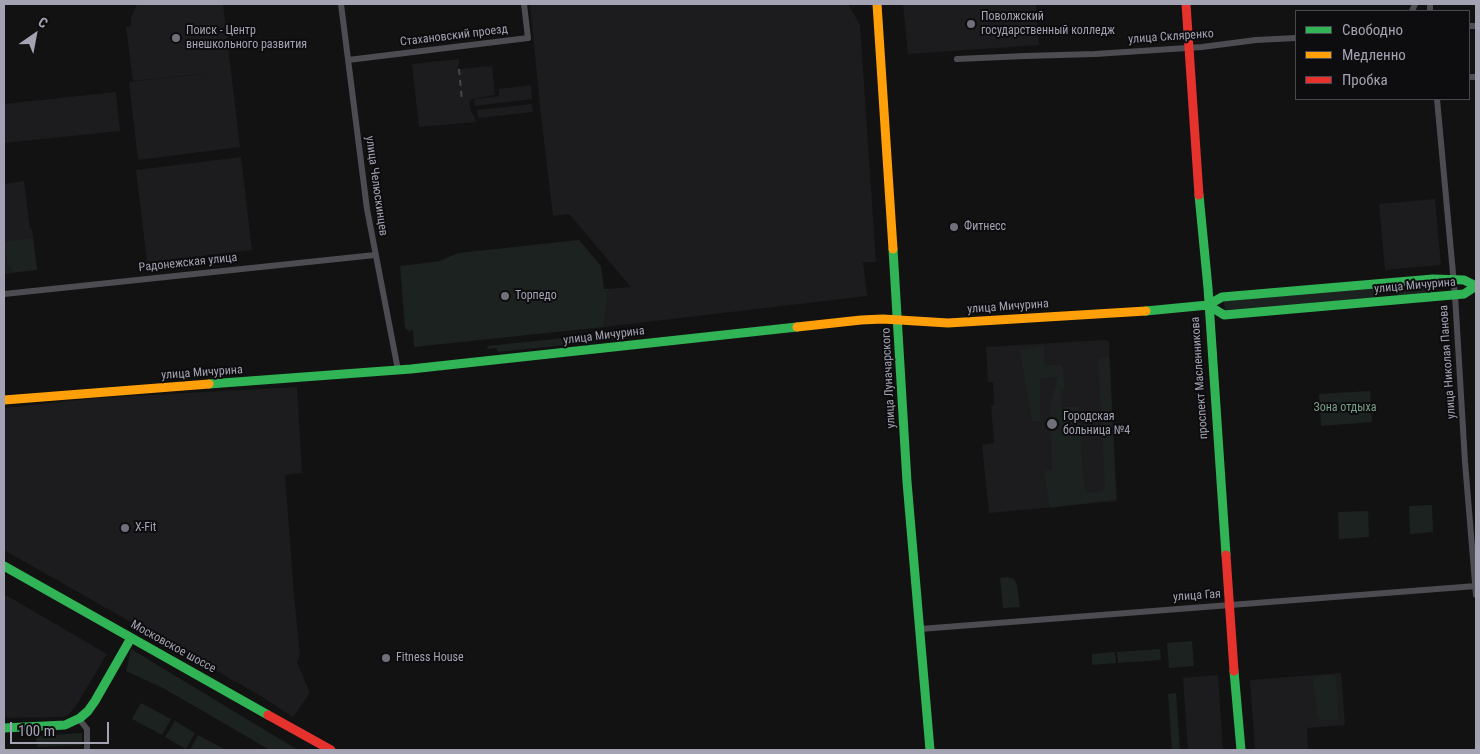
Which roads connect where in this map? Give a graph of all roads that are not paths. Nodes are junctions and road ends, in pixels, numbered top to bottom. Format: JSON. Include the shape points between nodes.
{"nodes":[{"id":1,"x":341,"y":4,"type":"edge"},
{"id":2,"x":524,"y":4,"type":"edge"},
{"id":3,"x":877,"y":4,"type":"edge"},
{"id":4,"x":1186,"y":4,"type":"edge"},
{"id":5,"x":1295,"y":38,"type":"edge"},
{"id":6,"x":1189,"y":48,"type":"junction"},
{"id":7,"x":957,"y":59,"type":"dead end"},
{"id":8,"x":348,"y":60,"type":"junction"},
{"id":9,"x":1437,"y":100,"type":"edge"},
{"id":10,"x":375,"y":255,"type":"junction"},
{"id":11,"x":1453,"y":279,"type":"junction"},
{"id":12,"x":1476,"y":286,"type":"edge"},
{"id":13,"x":4,"y":294,"type":"edge"},
{"id":14,"x":1455,"y":295,"type":"junction"},
{"id":15,"x":1208,"y":305,"type":"junction"},
{"id":16,"x":898,"y":320,"type":"junction"},
{"id":17,"x":398,"y":370,"type":"junction"},
{"id":18,"x":4,"y":400,"type":"edge"},
{"id":19,"x":4,"y":566,"type":"edge"},
{"id":20,"x":1476,"y":586,"type":"edge"},
{"id":21,"x":1476,"y":595,"type":"edge"},
{"id":22,"x":1229,"y":605,"type":"junction"},
{"id":23,"x":920,"y":629,"type":"junction"},
{"id":24,"x":131,"y":638,"type":"junction"},
{"id":25,"x":79,"y":719,"type":"junction"},
{"id":26,"x":4,"y":728,"type":"edge"},
{"id":27,"x":87,"y":750,"type":"edge"},
{"id":28,"x":331,"y":750,"type":"edge"},
{"id":29,"x":930,"y":750,"type":"edge"},
{"id":30,"x":1240,"y":750,"type":"edge"}],
"edges":[{"from":1,"to":8,"type":"street","name":"улица Челюскинцев"},
{"from":2,"to":8,"type":"street","name":"Стахановский проезд","via":[[528,38]]},
{"from":3,"to":16,"type":"main road","name":"улица Луначарского"},
{"from":4,"to":6,"type":"main road","name":"проспект Масленникова"},
{"from":5,"to":6,"type":"street","name":"улица Скляренко"},
{"from":6,"to":7,"type":"street","name":"улица Скляренко"},
{"from":6,"to":15,"type":"main road","name":"проспект Масленникова"},
{"from":8,"to":10,"type":"street","name":"улица Челюскинцев"},
{"from":9,"to":11,"type":"street","name":"улица Николая Панова"},
{"from":10,"to":13,"type":"street","name":"Радонежская улица"},
{"from":10,"to":17,"type":"street","name":"улица Челюскинцев"},
{"from":11,"to":12,"type":"main road","name":"улица Мичурина"},
{"from":11,"to":14,"type":"street","name":"улица Николая Панова"},
{"from":11,"to":15,"type":"main road","name":"улица Мичурина","via":[[1222,297]]},
{"from":12,"to":14,"type":"main road","name":"улица Мичурина","via":[[1464,294]]},
{"from":14,"to":15,"type":"main road","name":"улица Мичурина","via":[[1224,315]]},
{"from":14,"to":20,"type":"street","name":"улица Николая Панова"},
{"from":15,"to":16,"type":"main road","name":"улица Мичурина","via":[[948,323]]},
{"from":15,"to":22,"type":"main road","name":"проспект Масленникова"},
{"from":16,"to":17,"type":"main road","name":"улица Мичурина","via":[[861,320]]},
{"from":16,"to":23,"type":"main road","name":"улица Луначарского","via":[[907,482]]},
{"from":17,"to":18,"type":"main road","name":"улица Мичурина"},
{"from":19,"to":24,"type":"main road","name":"Московское шоссе"},
{"from":20,"to":21,"type":"street","name":"улица Николая Панова"},
{"from":20,"to":22,"type":"street","name":"улица Гая"},
{"from":22,"to":23,"type":"street","name":"улица Гая"},
{"from":22,"to":30,"type":"main road","name":"проспект Масленникова"},
{"from":23,"to":29,"type":"main road","name":"улица Луначарского"},
{"from":24,"to":25,"type":"main road","via":[[88,711]]},
{"from":24,"to":28,"type":"main road","name":"Московское шоссе"},
{"from":25,"to":26,"type":"main road","via":[[65,725]]},
{"from":25,"to":27,"type":"street","via":[[87,729]]}]}
